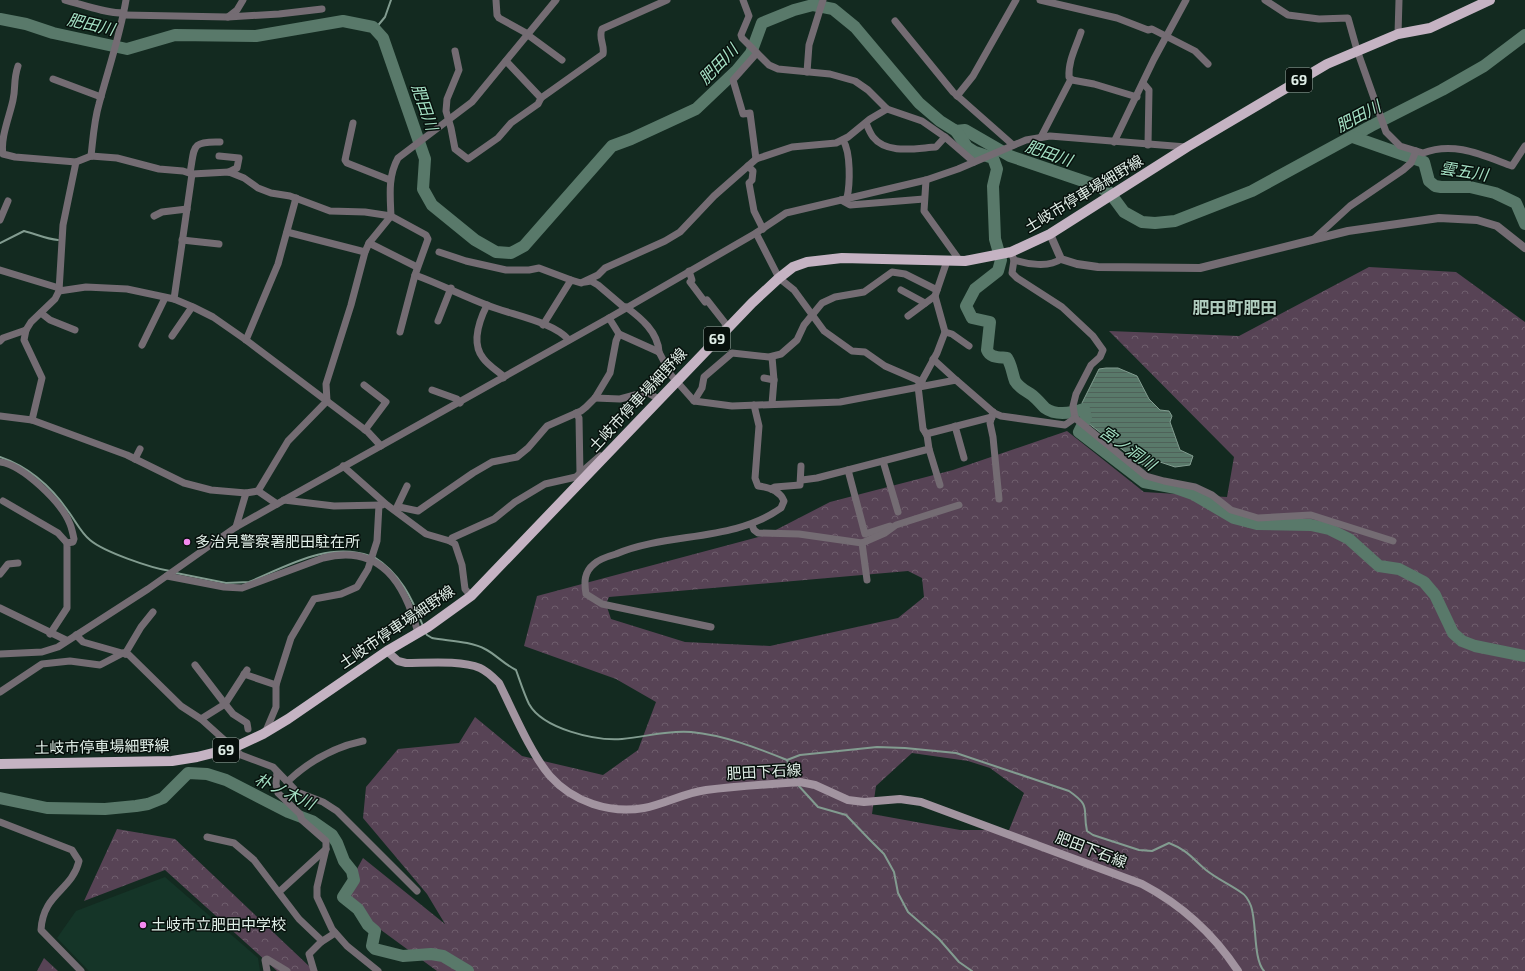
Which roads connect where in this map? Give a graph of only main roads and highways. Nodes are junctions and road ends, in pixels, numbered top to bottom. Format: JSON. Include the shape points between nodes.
{"nodes":[{"id":1,"x":1490,"y":0,"type":"edge"},
{"id":2,"x":387,"y":651,"type":"junction"},
{"id":3,"x":0,"y":764,"type":"edge"},
{"id":4,"x":1238,"y":971,"type":"edge"}],
"edges":[{"from":1,"to":2,"type":"main road","name":"土岐市停車場細野線","number":"69","via":[[1430,28],[1398,34],[1321,67],[1012,256],[960,261],[842,258],[825,259],[793,267],[676,381],[471,596],[422,631]]},
{"from":2,"to":3,"type":"main road","name":"土岐市停車場細野線","number":"69","via":[[288,719],[233,748],[172,761]]},
{"from":2,"to":4,"type":"main road","name":"肥田下石線","via":[[398,661],[406,663],[469,665],[481,668],[499,683],[542,766],[576,797],[592,804],[608,808],[644,808],[706,790],[800,782],[815,785],[848,800],[864,802],[900,799],[921,802],[1142,884],[1164,895],[1205,929]]}]}
